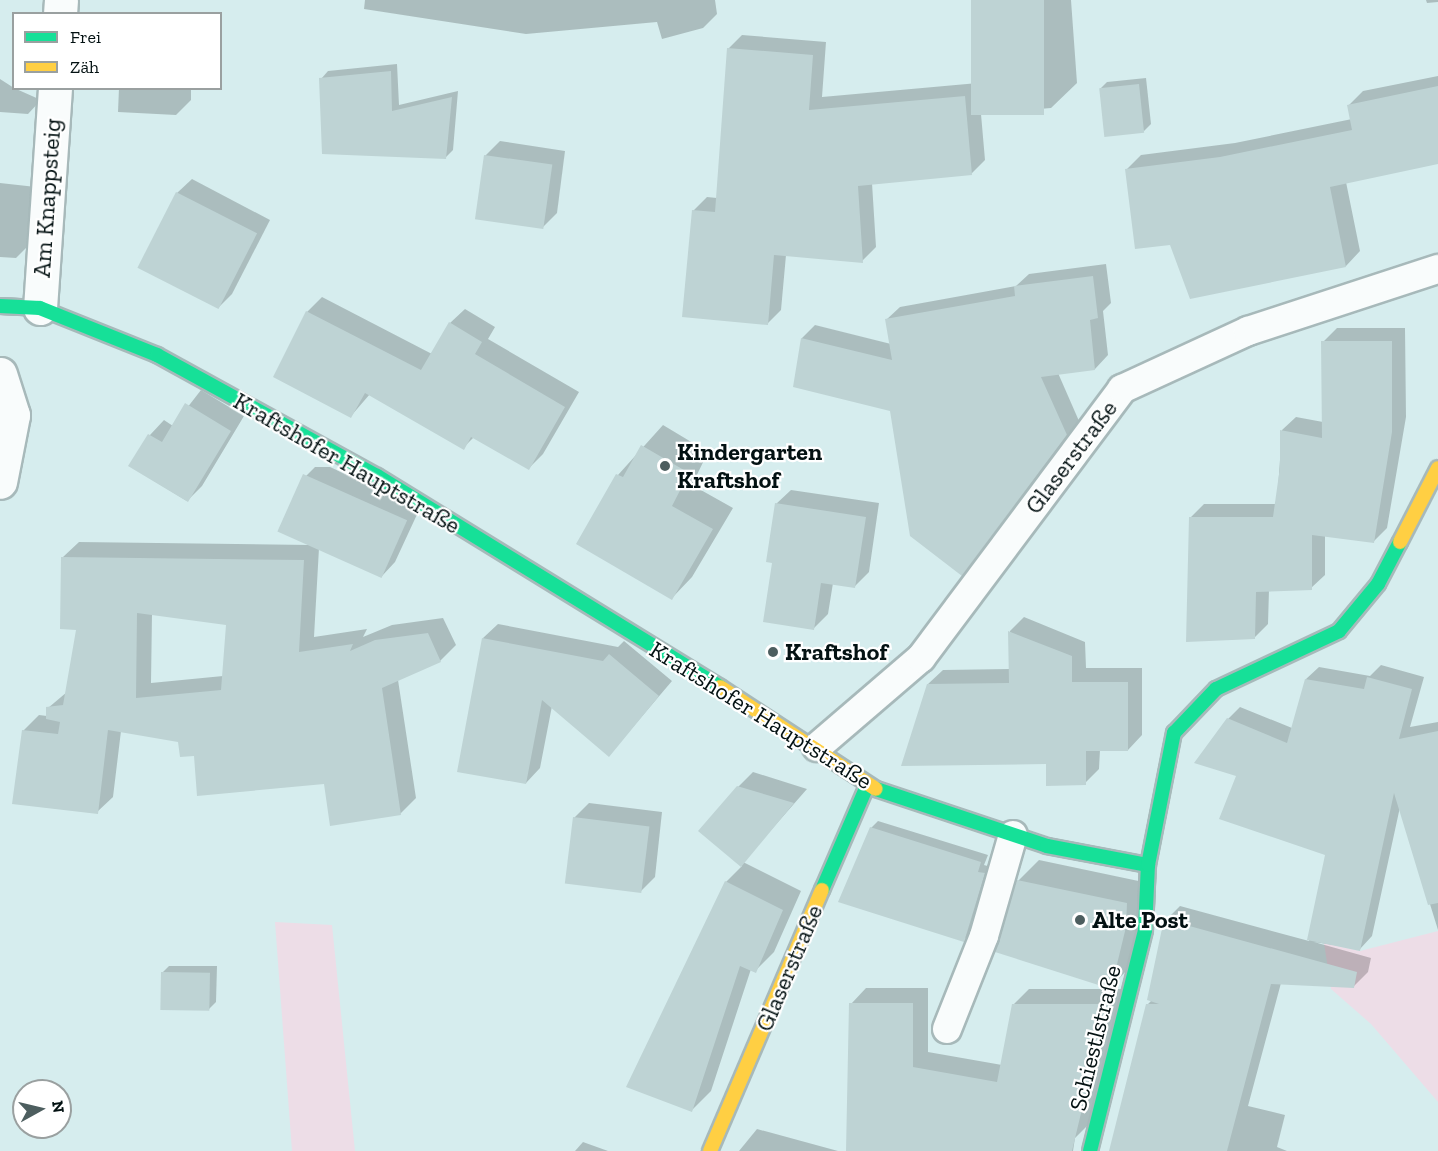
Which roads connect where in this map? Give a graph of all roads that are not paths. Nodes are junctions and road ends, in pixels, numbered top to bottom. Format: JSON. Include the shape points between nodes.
{"nodes":[{"id":1,"x":55,"y":90,"type":"edge"},
{"id":2,"x":1438,"y":269,"type":"edge"},
{"id":3,"x":0,"y":306,"type":"edge"},
{"id":4,"x":39,"y":308,"type":"junction"},
{"id":5,"x":0,"y":374,"type":"edge"},
{"id":6,"x":1438,"y":468,"type":"edge"},
{"id":7,"x":0,"y":482,"type":"edge"},
{"id":8,"x":817,"y":747,"type":"junction"},
{"id":9,"x":867,"y":786,"type":"junction"},
{"id":10,"x":1013,"y":835,"type":"junction"},
{"id":11,"x":1148,"y":865,"type":"junction"},
{"id":12,"x":948,"y":1029,"type":"dead end"},
{"id":13,"x":710,"y":1151,"type":"edge"},
{"id":14,"x":1090,"y":1151,"type":"edge"}],
"edges":[{"from":1,"to":4,"type":"street","name":"Am Knappsteig"},
{"from":2,"to":8,"type":"lane","name":"Glaserstraße","via":[[1248,331],[1122,389],[921,658]]},
{"from":3,"to":4,"type":"street","name":"Kraftshofer Hauptstraße"},
{"from":4,"to":8,"type":"street","name":"Kraftshofer Hauptstraße","via":[[157,355],[377,476]]},
{"from":5,"to":7,"type":"street","via":[[13,415]]},
{"from":6,"to":11,"type":"street","via":[[1378,584],[1339,631],[1216,689],[1174,733]]},
{"from":8,"to":9,"type":"street","name":"Kraftshofer Hauptstraße"},
{"from":9,"to":10,"type":"street","name":"Kraftshofer Hauptstraße"},
{"from":9,"to":13,"type":"street","name":"Glaserstraße"},
{"from":10,"to":11,"type":"street","name":"Kraftshofer Hauptstraße","via":[[1047,846]]},
{"from":10,"to":12,"type":"lane","via":[[984,936]]},
{"from":11,"to":14,"type":"street","name":"Schiestlstraße","via":[[1146,930]]}]}
